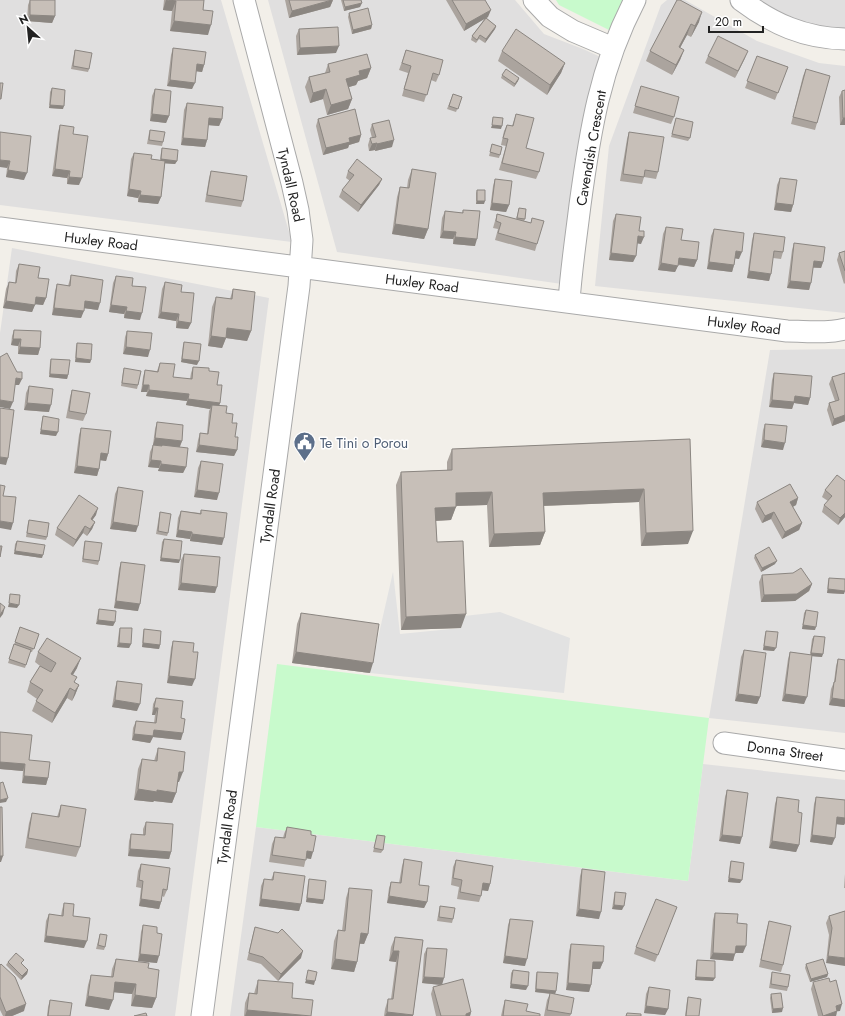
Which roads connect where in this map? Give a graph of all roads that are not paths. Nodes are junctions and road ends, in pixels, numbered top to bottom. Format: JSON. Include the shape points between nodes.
{"nodes":[{"id":1,"x":244,"y":0,"type":"edge"},
{"id":2,"x":534,"y":0,"type":"edge"},
{"id":3,"x":635,"y":0,"type":"edge"},
{"id":4,"x":741,"y":0,"type":"edge"},
{"id":5,"x":845,"y":39,"type":"edge"},
{"id":6,"x":613,"y":48,"type":"junction"},
{"id":7,"x":0,"y":228,"type":"edge"},
{"id":8,"x":301,"y":267,"type":"junction"},
{"id":9,"x":569,"y":302,"type":"junction"},
{"id":10,"x":845,"y":329,"type":"edge"},
{"id":11,"x":724,"y":743,"type":"dead end"},
{"id":12,"x":845,"y":760,"type":"edge"},
{"id":13,"x":202,"y":1016,"type":"edge"}],
"edges":[{"from":1,"to":8,"type":"street","name":"Tyndall Road","via":[[298,210],[302,240]]},
{"from":2,"to":6,"type":"street","via":[[550,17],[573,31]]},
{"from":3,"to":6,"type":"street","name":"Cavendish Crescent"},
{"from":4,"to":5,"type":"street","via":[[781,26],[808,34]]},
{"from":6,"to":9,"type":"street","name":"Cavendish Crescent","via":[[600,88],[587,154]]},
{"from":7,"to":8,"type":"street","name":"Huxley Road"},
{"from":8,"to":9,"type":"street","name":"Huxley Road"},
{"from":8,"to":13,"type":"street","name":"Tyndall Road"},
{"from":9,"to":10,"type":"street","name":"Huxley Road","via":[[787,331]]},
{"from":11,"to":12,"type":"street","name":"Donna Street"}]}
